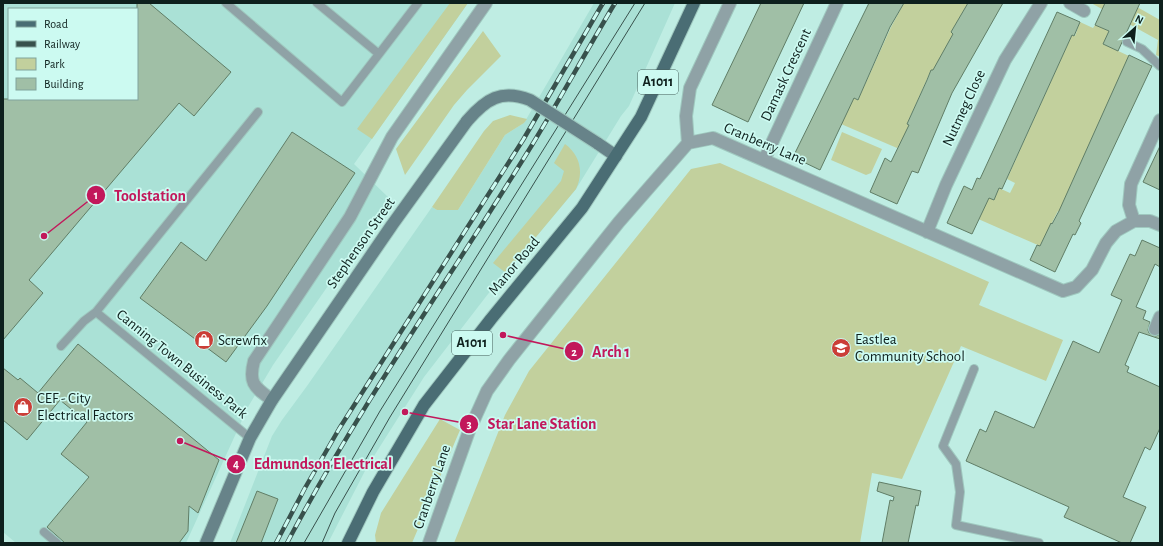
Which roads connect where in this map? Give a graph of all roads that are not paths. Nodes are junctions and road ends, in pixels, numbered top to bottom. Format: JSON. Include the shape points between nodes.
{"nodes":[{"id":1,"x":226,"y":3,"type":"edge"},
{"id":2,"x":317,"y":3,"type":"edge"},
{"id":3,"x":418,"y":3,"type":"edge"},
{"id":4,"x":486,"y":3,"type":"edge"},
{"id":5,"x":694,"y":3,"type":"edge"},
{"id":6,"x":730,"y":3,"type":"edge"},
{"id":7,"x":837,"y":3,"type":"edge"},
{"id":8,"x":1041,"y":3,"type":"edge"},
{"id":9,"x":1070,"y":3,"type":"edge"},
{"id":10,"x":1084,"y":11,"type":"dead end"},
{"id":11,"x":1127,"y":42,"type":"dead end"},
{"id":12,"x":379,"y":54,"type":"junction"},
{"id":13,"x":1160,"y":66,"type":"edge"},
{"id":14,"x":258,"y":112,"type":"dead end"},
{"id":15,"x":1160,"y":120,"type":"edge"},
{"id":16,"x":1157,"y":133,"type":"edge"},
{"id":17,"x":688,"y":143,"type":"junction"},
{"id":18,"x":616,"y":156,"type":"junction"},
{"id":19,"x":764,"y":160,"type":"junction"},
{"id":20,"x":1134,"y":221,"type":"junction"},
{"id":21,"x":1160,"y":225,"type":"edge"},
{"id":22,"x":927,"y":232,"type":"junction"},
{"id":23,"x":96,"y":312,"type":"junction"},
{"id":24,"x":1160,"y":317,"type":"edge"},
{"id":25,"x":1155,"y":329,"type":"dead end"},
{"id":26,"x":61,"y":346,"type":"dead end"},
{"id":27,"x":974,"y":369,"type":"dead end"},
{"id":28,"x":272,"y":400,"type":"junction"},
{"id":29,"x":250,"y":438,"type":"junction"},
{"id":30,"x":44,"y":532,"type":"dead end"},
{"id":31,"x":57,"y":543,"type":"edge"},
{"id":32,"x":206,"y":543,"type":"edge"},
{"id":33,"x":348,"y":543,"type":"edge"},
{"id":34,"x":429,"y":543,"type":"edge"},
{"id":35,"x":1039,"y":543,"type":"edge"}],
"edges":[{"from":1,"to":12,"type":"lane","via":[[342,102]]},
{"from":2,"to":12,"type":"lane"},
{"from":3,"to":12,"type":"lane"},
{"from":4,"to":28,"type":"street","via":[[392,137],[350,217],[254,361],[250,375],[254,386]]},
{"from":5,"to":18,"type":"main road","name":"Manor Road","number":"A1011","via":[[641,117]]},
{"from":6,"to":17,"type":"street","via":[[690,88],[686,116]]},
{"from":7,"to":19,"type":"street","name":"Damask Crescent"},
{"from":8,"to":22,"type":"street","name":"Nutmeg Close","via":[[1005,60],[946,185]]},
{"from":9,"to":10,"type":"street"},
{"from":11,"to":13,"type":"lane","via":[[1142,49]]},
{"from":14,"to":23,"type":"lane","name":"Canning Town Business Park"},
{"from":15,"to":16,"type":"street"},
{"from":16,"to":20,"type":"street","via":[[1131,184],[1129,205]]},
{"from":17,"to":19,"type":"street","name":"Cranberry Lane","via":[[713,138]]},
{"from":17,"to":34,"type":"street","name":"Cranberry Lane","via":[[620,222],[487,391],[469,431]]},
{"from":18,"to":28,"type":"main road","name":"Stephenson Street","bridge":true,"via":[[530,100],[504,95],[478,108],[392,225]]},
{"from":18,"to":33,"type":"main road","name":"Manor Road","number":"A1011","via":[[563,233],[424,405],[373,492]]},
{"from":19,"to":22,"type":"street","name":"Cranberry Lane"},
{"from":20,"to":21,"type":"street","via":[[1150,221]]},
{"from":20,"to":22,"type":"street","name":"Cranberry Lane","via":[[1116,231],[1106,243],[1092,270],[1076,287],[1063,290]]},
{"from":23,"to":26,"type":"lane","name":"Canning Town Business Park"},
{"from":23,"to":29,"type":"lane","name":"Canning Town Business Park"},
{"from":24,"to":25,"type":"street"},
{"from":27,"to":35,"type":"lane","via":[[943,446],[956,464],[960,492],[956,525]]},
{"from":28,"to":29,"type":"main road","name":"Stephenson Street"},
{"from":29,"to":32,"type":"main road","name":"Stephenson Street"},
{"from":30,"to":31,"type":"lane"}]}
